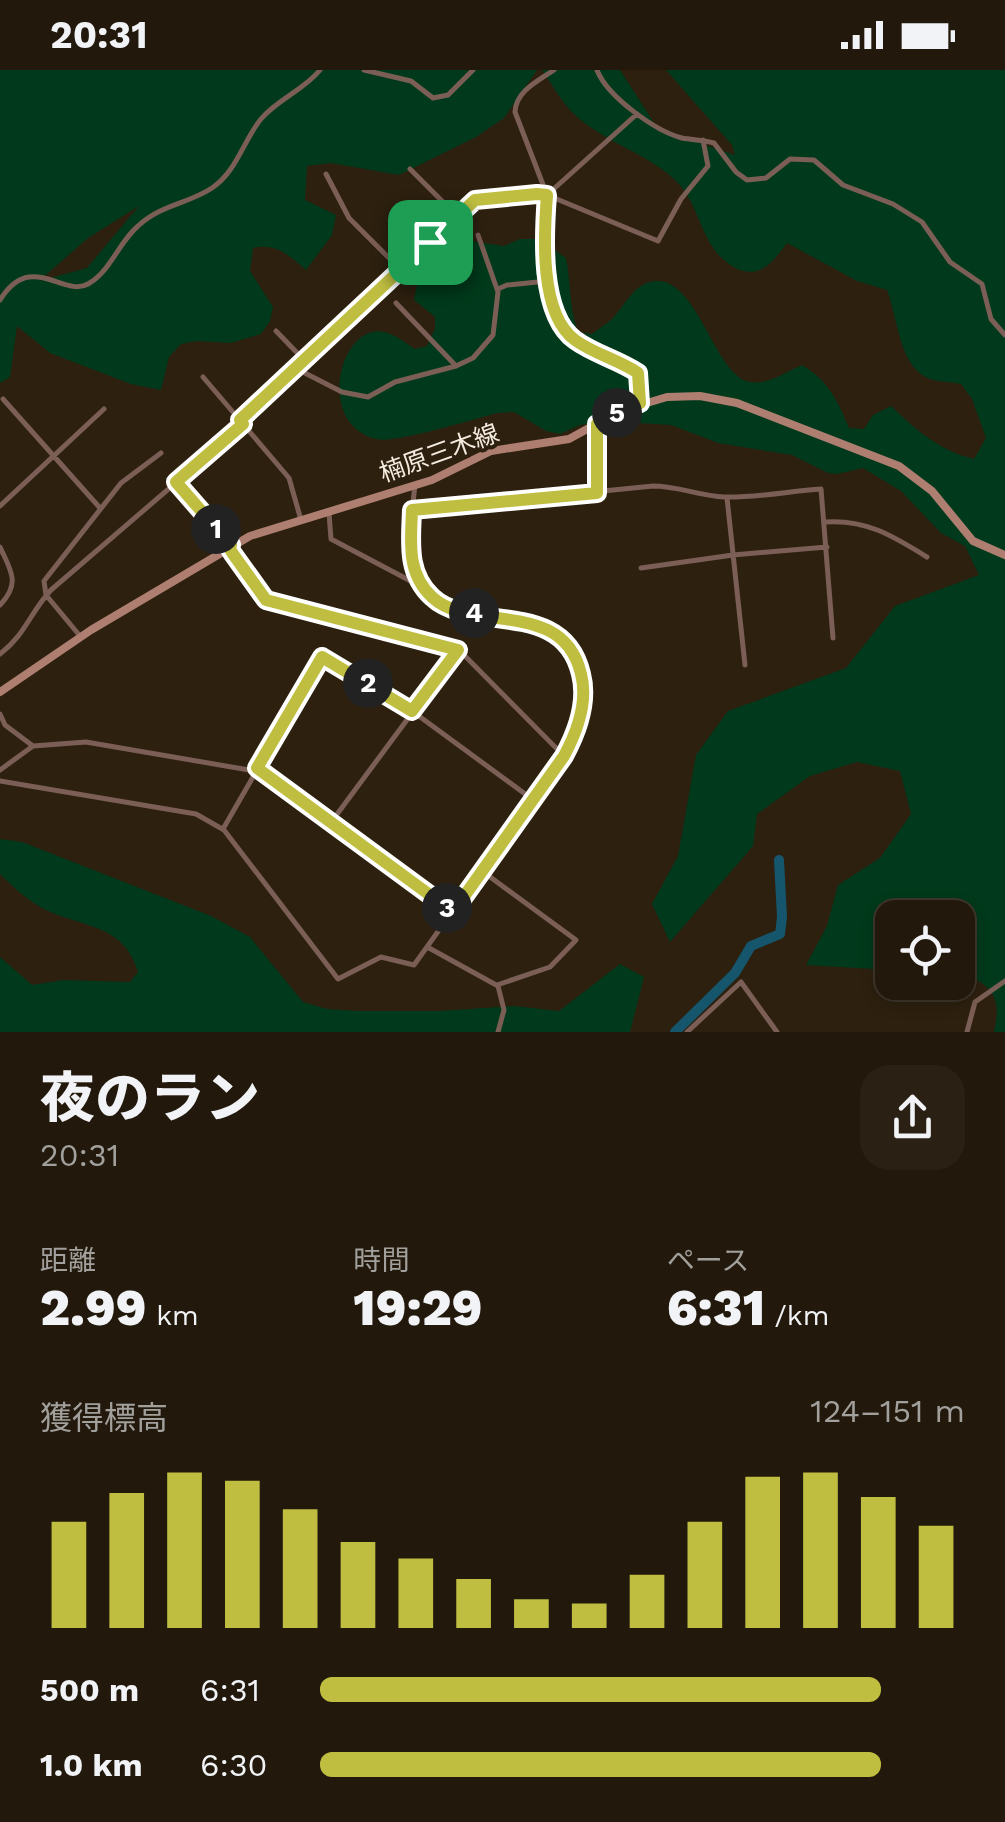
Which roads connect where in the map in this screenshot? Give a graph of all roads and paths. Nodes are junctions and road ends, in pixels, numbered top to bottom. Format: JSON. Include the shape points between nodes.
{"nodes":[{"id":1,"x":320,"y":70,"type":"edge"},
{"id":2,"x":364,"y":70,"type":"edge"},
{"id":3,"x":472,"y":70,"type":"edge"},
{"id":4,"x":554,"y":70,"type":"edge"},
{"id":5,"x":597,"y":70,"type":"edge"},
{"id":6,"x":637,"y":114,"type":"junction"},
{"id":7,"x":703,"y":140,"type":"junction"},
{"id":8,"x":410,"y":168,"type":"dead end"},
{"id":9,"x":326,"y":174,"type":"dead end"},
{"id":10,"x":547,"y":195,"type":"junction"},
{"id":11,"x":458,"y":216,"type":"junction"},
{"id":12,"x":478,"y":235,"type":"dead end"},
{"id":13,"x":400,"y":269,"type":"junction"},
{"id":14,"x":548,"y":281,"type":"junction"},
{"id":15,"x":498,"y":289,"type":"junction"},
{"id":16,"x":0,"y":300,"type":"edge"},
{"id":17,"x":396,"y":303,"type":"dead end"},
{"id":18,"x":276,"y":331,"type":"dead end"},
{"id":19,"x":1005,"y":336,"type":"edge"},
{"id":20,"x":305,"y":360,"type":"junction"},
{"id":21,"x":456,"y":366,"type":"junction"},
{"id":22,"x":297,"y":369,"type":"junction"},
{"id":23,"x":202,"y":377,"type":"dead end"},
{"id":24,"x":3,"y":399,"type":"dead end"},
{"id":25,"x":640,"y":403,"type":"junction"},
{"id":26,"x":104,"y":408,"type":"dead end"},
{"id":27,"x":241,"y":422,"type":"junction"},
{"id":28,"x":597,"y":424,"type":"junction"},
{"id":29,"x":161,"y":453,"type":"dead end"},
{"id":30,"x":54,"y":456,"type":"junction"},
{"id":31,"x":176,"y":482,"type":"junction"},
{"id":32,"x":415,"y":485,"type":"junction"},
{"id":33,"x":597,"y":493,"type":"junction"},
{"id":34,"x":727,"y":498,"type":"junction"},
{"id":35,"x":0,"y":506,"type":"edge"},
{"id":36,"x":100,"y":508,"type":"junction"},
{"id":37,"x":412,"y":510,"type":"junction"},
{"id":38,"x":329,"y":511,"type":"junction"},
{"id":39,"x":300,"y":520,"type":"junction"},
{"id":40,"x":825,"y":522,"type":"junction"},
{"id":41,"x":230,"y":546,"type":"junction"},
{"id":42,"x":0,"y":547,"type":"edge"},
{"id":43,"x":827,"y":547,"type":"junction"},
{"id":44,"x":733,"y":555,"type":"junction"},
{"id":45,"x":1005,"y":555,"type":"edge"},
{"id":46,"x":927,"y":557,"type":"dead end"},
{"id":47,"x":641,"y":568,"type":"dead end"},
{"id":48,"x":424,"y":588,"type":"junction"},
{"id":49,"x":46,"y":595,"type":"junction"},
{"id":50,"x":0,"y":605,"type":"edge"},
{"id":51,"x":80,"y":636,"type":"junction"},
{"id":52,"x":834,"y":638,"type":"dead end"},
{"id":53,"x":458,"y":650,"type":"junction"},
{"id":54,"x":0,"y":654,"type":"edge"},
{"id":55,"x":745,"y":664,"type":"dead end"},
{"id":56,"x":0,"y":692,"type":"edge"},
{"id":57,"x":412,"y":711,"type":"junction"},
{"id":58,"x":0,"y":714,"type":"edge"},
{"id":59,"x":33,"y":746,"type":"junction"},
{"id":60,"x":564,"y":756,"type":"junction"},
{"id":61,"x":256,"y":769,"type":"junction"},
{"id":62,"x":0,"y":770,"type":"edge"},
{"id":63,"x":0,"y":781,"type":"edge"},
{"id":64,"x":532,"y":799,"type":"junction"},
{"id":65,"x":331,"y":822,"type":"junction"},
{"id":66,"x":223,"y":830,"type":"junction"},
{"id":67,"x":482,"y":871,"type":"junction"},
{"id":68,"x":453,"y":912,"type":"junction"},
{"id":69,"x":429,"y":948,"type":"junction"},
{"id":70,"x":1005,"y":982,"type":"edge"},
{"id":71,"x":497,"y":985,"type":"junction"},
{"id":72,"x":498,"y":1032,"type":"edge"},
{"id":73,"x":687,"y":1032,"type":"edge"},
{"id":74,"x":777,"y":1032,"type":"edge"},
{"id":75,"x":967,"y":1032,"type":"edge"}],
"edges":[{"from":1,"to":16,"type":"street","via":[[258,122],[225,178],[142,222],[90,283],[27,279],[8,287]]},
{"from":2,"to":3,"type":"street","via":[[411,81],[433,98],[448,95]]},
{"from":4,"to":10,"type":"street","via":[[522,92],[515,112]]},
{"from":5,"to":6,"type":"street"},
{"from":6,"to":7,"type":"street","via":[[682,138]]},
{"from":6,"to":10,"type":"street"},
{"from":7,"to":10,"type":"street","via":[[708,166],[658,241]]},
{"from":7,"to":19,"type":"street","via":[[714,142],[747,180],[766,178],[790,159],[814,160],[843,186],[903,210],[930,231],[950,262],[982,284],[991,319]]},
{"from":8,"to":11,"type":"street"},
{"from":9,"to":13,"type":"street","via":[[350,218]]},
{"from":10,"to":11,"type":"street","via":[[478,199]]},
{"from":10,"to":14,"type":"street"},
{"from":11,"to":13,"type":"street"},
{"from":12,"to":15,"type":"street"},
{"from":13,"to":20,"type":"street"},
{"from":14,"to":15,"type":"street"},
{"from":14,"to":25,"type":"street","via":[[570,336],[638,373]]},
{"from":15,"to":21,"type":"street","via":[[493,335]]},
{"from":17,"to":21,"type":"street"},
{"from":18,"to":20,"type":"street"},
{"from":20,"to":22,"type":"street"},
{"from":21,"to":22,"type":"street","via":[[395,382],[368,397]]},
{"from":22,"to":27,"type":"street"},
{"from":23,"to":27,"type":"street"},
{"from":24,"to":30,"type":"street"},
{"from":25,"to":28,"type":"main road","name":"楠原三木線"},
{"from":25,"to":45,"type":"main road","name":"楠原三木線","via":[[683,396],[737,402],[880,458],[932,491],[973,541]]},
{"from":26,"to":30,"type":"street"},
{"from":27,"to":31,"type":"street"},
{"from":27,"to":39,"type":"street","via":[[288,478]]},
{"from":28,"to":32,"type":"main road","name":"楠原三木線","via":[[555,442],[491,451]]},
{"from":28,"to":33,"type":"street"},
{"from":29,"to":36,"type":"street"},
{"from":30,"to":35,"type":"street"},
{"from":30,"to":36,"type":"street"},
{"from":31,"to":41,"type":"street"},
{"from":31,"to":49,"type":"street"},
{"from":32,"to":37,"type":"street"},
{"from":32,"to":38,"type":"main road","name":"楠原三木線"},
{"from":33,"to":34,"type":"street","via":[[662,486]]},
{"from":33,"to":37,"type":"street"},
{"from":34,"to":40,"type":"street","via":[[821,489]]},
{"from":34,"to":44,"type":"street"},
{"from":36,"to":49,"type":"street","via":[[44,581]]},
{"from":37,"to":48,"type":"street","via":[[411,556]]},
{"from":38,"to":39,"type":"main road","name":"楠原三木線"},
{"from":38,"to":48,"type":"street","via":[[330,538]]},
{"from":39,"to":41,"type":"main road","name":"楠原三木線"},
{"from":40,"to":43,"type":"street"},
{"from":40,"to":46,"type":"street","via":[[864,524]]},
{"from":41,"to":51,"type":"main road","name":"楠原三木線"},
{"from":41,"to":53,"type":"street","via":[[266,600]]},
{"from":42,"to":50,"type":"street","via":[[13,576],[12,591]]},
{"from":43,"to":44,"type":"street"},
{"from":43,"to":52,"type":"street"},
{"from":44,"to":47,"type":"street"},
{"from":44,"to":55,"type":"street"},
{"from":48,"to":60,"type":"street","via":[[441,604],[524,622],[565,643],[580,668],[584,694]]},
{"from":49,"to":51,"type":"street"},
{"from":49,"to":54,"type":"street","via":[[22,636]]},
{"from":51,"to":56,"type":"main road","name":"楠原三木線"},
{"from":53,"to":57,"type":"street"},
{"from":53,"to":60,"type":"street"},
{"from":57,"to":61,"type":"street","via":[[322,657]]},
{"from":57,"to":64,"type":"street"},
{"from":57,"to":65,"type":"street"},
{"from":58,"to":59,"type":"street","via":[[4,726]]},
{"from":59,"to":61,"type":"street","via":[[86,742]]},
{"from":59,"to":62,"type":"street"},
{"from":60,"to":64,"type":"street"},
{"from":61,"to":65,"type":"street"},
{"from":61,"to":66,"type":"street"},
{"from":63,"to":66,"type":"street","via":[[196,814]]},
{"from":64,"to":67,"type":"street"},
{"from":65,"to":68,"type":"street"},
{"from":66,"to":69,"type":"street","via":[[338,979],[381,957],[414,965]]},
{"from":67,"to":68,"type":"street"},
{"from":67,"to":71,"type":"street","via":[[576,940],[550,968]]},
{"from":68,"to":69,"type":"street"},
{"from":69,"to":71,"type":"street"},
{"from":70,"to":75,"type":"street","via":[[974,1002]]},
{"from":71,"to":72,"type":"street","via":[[504,1010]]},
{"from":73,"to":74,"type":"street","via":[[741,982]]}]}
